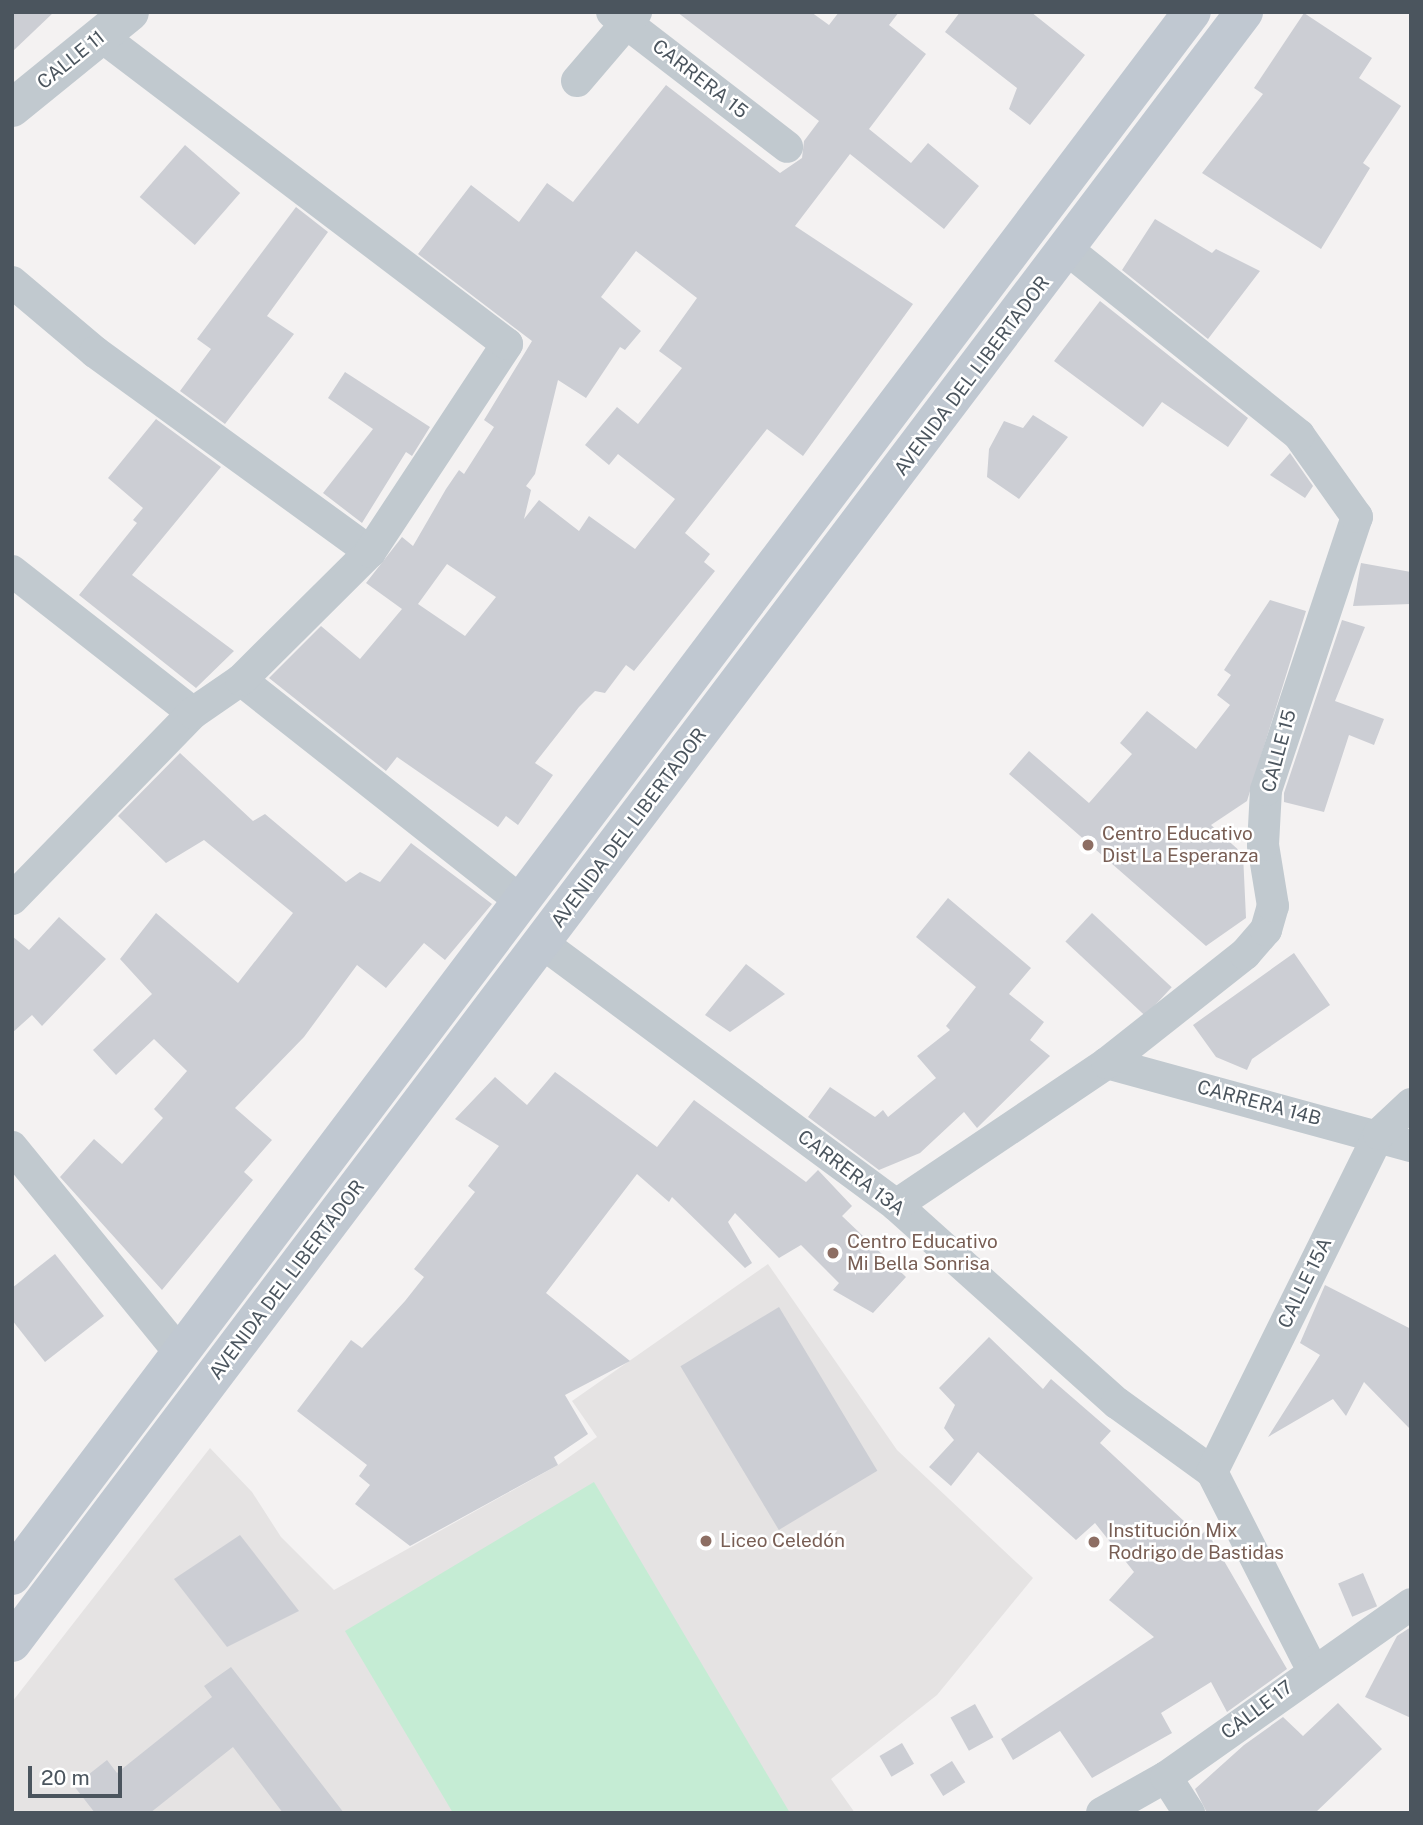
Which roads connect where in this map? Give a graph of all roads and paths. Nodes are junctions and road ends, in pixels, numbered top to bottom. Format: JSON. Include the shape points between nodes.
{"nodes":[{"id":1,"x":1192,"y":12,"type":"edge"},
{"id":2,"x":1244,"y":12,"type":"edge"},
{"id":3,"x":626,"y":16,"type":"edge"},
{"id":4,"x":122,"y":19,"type":"edge"},
{"id":5,"x":577,"y":81,"type":"dead end"},
{"id":6,"x":12,"y":108,"type":"edge"},
{"id":7,"x":787,"y":147,"type":"dead end"},
{"id":8,"x":1068,"y":250,"type":"junction"},
{"id":9,"x":12,"y":282,"type":"edge"},
{"id":10,"x":370,"y":552,"type":"junction"},
{"id":11,"x":12,"y":571,"type":"edge"},
{"id":12,"x":240,"y":680,"type":"junction"},
{"id":13,"x":193,"y":713,"type":"junction"},
{"id":14,"x":12,"y":899,"type":"edge"},
{"id":15,"x":521,"y":901,"type":"junction"},
{"id":16,"x":542,"y":943,"type":"junction"},
{"id":17,"x":1107,"y":1063,"type":"junction"},
{"id":18,"x":1411,"y":1104,"type":"edge"},
{"id":19,"x":1411,"y":1120,"type":"edge"},
{"id":20,"x":1378,"y":1134,"type":"junction"},
{"id":21,"x":1411,"y":1146,"type":"edge"},
{"id":22,"x":12,"y":1147,"type":"edge"},
{"id":23,"x":896,"y":1205,"type":"junction"},
{"id":24,"x":180,"y":1353,"type":"junction"},
{"id":25,"x":1212,"y":1472,"type":"junction"},
{"id":26,"x":12,"y":1576,"type":"edge"},
{"id":27,"x":1409,"y":1608,"type":"edge"},
{"id":28,"x":12,"y":1643,"type":"edge"},
{"id":29,"x":1312,"y":1669,"type":"junction"},
{"id":30,"x":1166,"y":1777,"type":"junction"},
{"id":31,"x":1102,"y":1813,"type":"edge"},
{"id":32,"x":1189,"y":1813,"type":"edge"}],
"edges":[{"from":1,"to":15,"type":"main road"},
{"from":2,"to":8,"type":"main road","name":"AVENIDA DEL LIBERTADOR"},
{"from":3,"to":5,"type":"street"},
{"from":3,"to":7,"type":"street","name":"CARRERA 15"},
{"from":4,"to":6,"type":"street","name":"CALLE 11"},
{"from":4,"to":10,"type":"street","via":[[508,344]]},
{"from":8,"to":16,"type":"main road","name":"AVENIDA DEL LIBERTADOR"},
{"from":8,"to":17,"type":"street","name":"CALLE 15","via":[[1299,435],[1357,517],[1266,790],[1263,845],[1273,906],[1266,930],[1245,954]]},
{"from":9,"to":10,"type":"street","via":[[95,352]]},
{"from":10,"to":12,"type":"street"},
{"from":11,"to":13,"type":"street"},
{"from":12,"to":13,"type":"street"},
{"from":12,"to":15,"type":"street"},
{"from":13,"to":14,"type":"street"},
{"from":15,"to":24,"type":"main road"},
{"from":16,"to":23,"type":"street","name":"CARRERA 13A"},
{"from":16,"to":28,"type":"main road","name":"AVENIDA DEL LIBERTADOR"},
{"from":17,"to":20,"type":"street","name":"CARRERA 14B"},
{"from":17,"to":23,"type":"street","name":"CALLE 15"},
{"from":18,"to":20,"type":"street","name":"CALLE 15A"},
{"from":19,"to":20,"type":"street"},
{"from":20,"to":21,"type":"street","name":"CARRERA 14B"},
{"from":20,"to":25,"type":"street","name":"CALLE 15A"},
{"from":22,"to":24,"type":"street"},
{"from":23,"to":25,"type":"street","name":"CARRERA 13A","via":[[1116,1403]]},
{"from":24,"to":26,"type":"main road"},
{"from":25,"to":29,"type":"street"},
{"from":27,"to":29,"type":"street","name":"CALLE 17"},
{"from":29,"to":30,"type":"street","name":"CALLE 17"},
{"from":30,"to":31,"type":"street","name":"CALLE 17"},
{"from":30,"to":32,"type":"street"}]}
